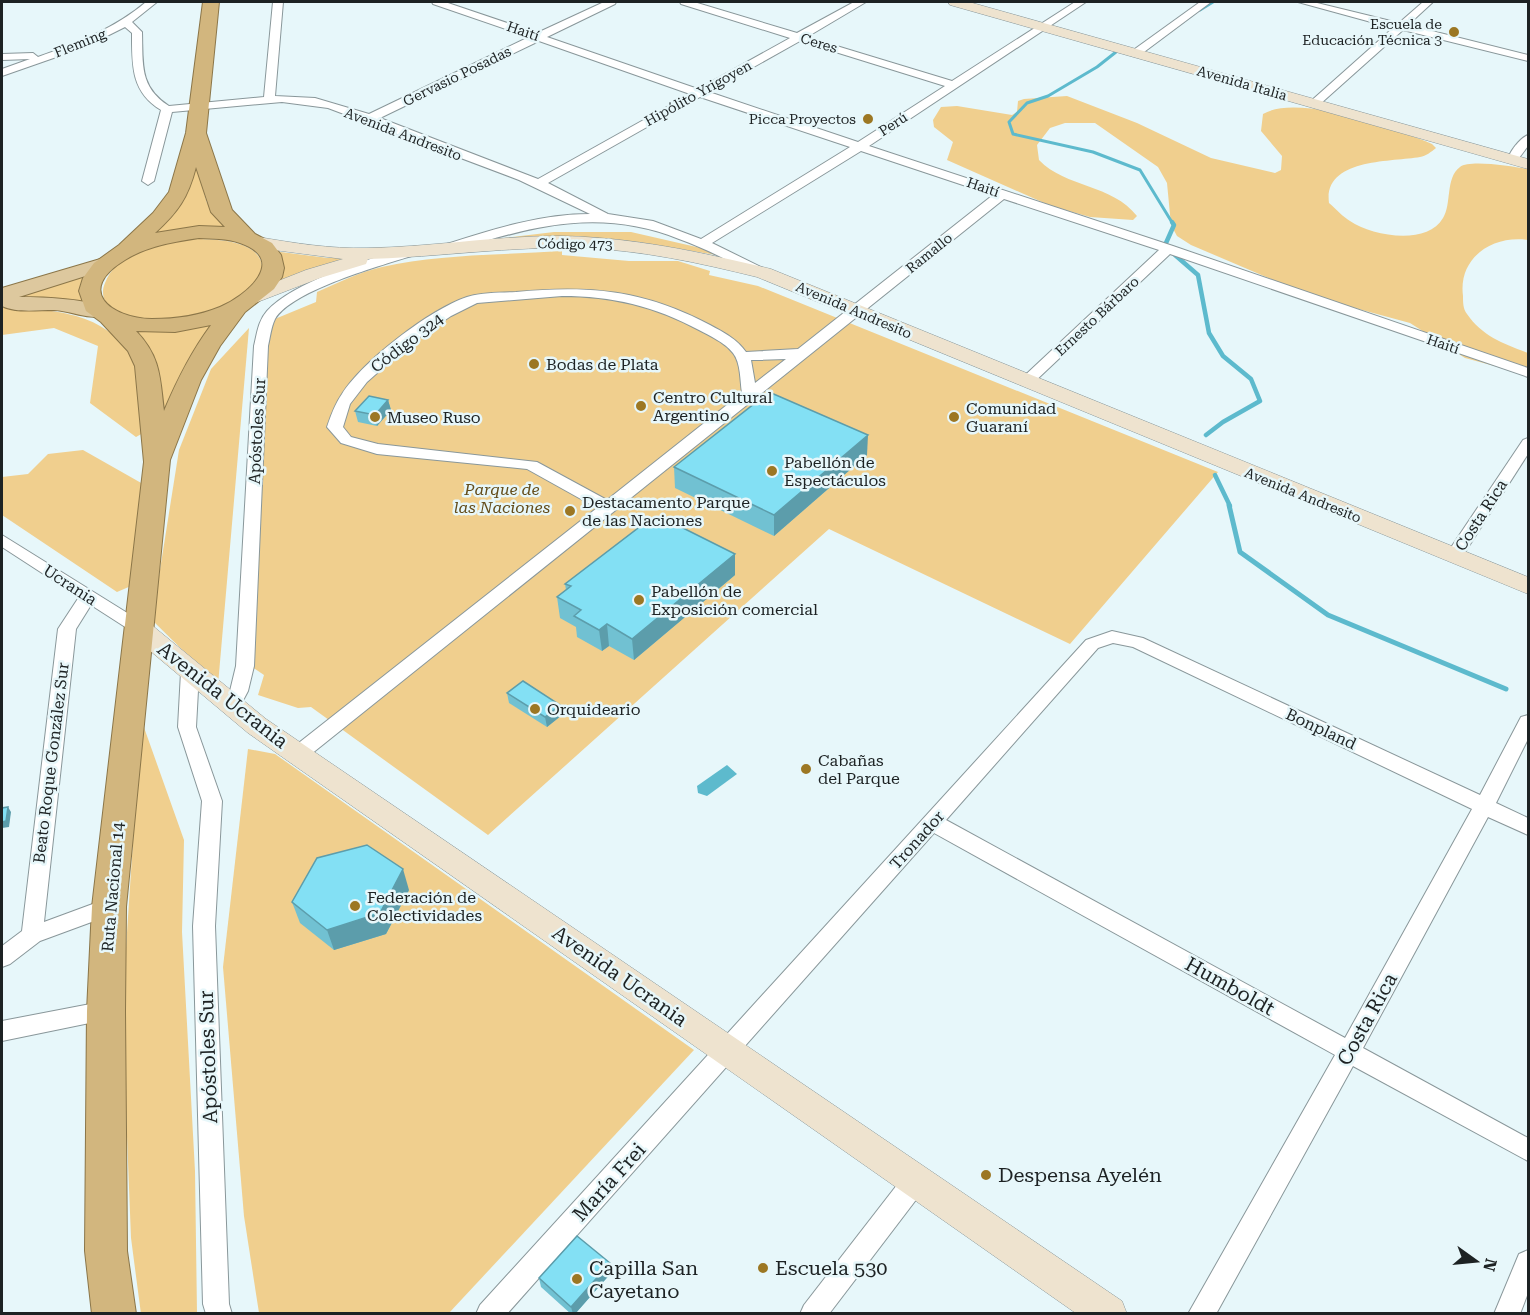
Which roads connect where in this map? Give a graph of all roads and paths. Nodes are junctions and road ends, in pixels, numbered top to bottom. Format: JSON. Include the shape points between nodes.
{"nodes":[{"id":1,"x":152,"y":2,"type":"edge"},
{"id":2,"x":211,"y":2,"type":"edge"},
{"id":3,"x":278,"y":2,"type":"edge"},
{"id":4,"x":437,"y":2,"type":"edge"},
{"id":5,"x":611,"y":2,"type":"edge"},
{"id":6,"x":685,"y":2,"type":"edge"},
{"id":7,"x":861,"y":2,"type":"edge"},
{"id":8,"x":955,"y":2,"type":"edge"},
{"id":9,"x":981,"y":2,"type":"edge"},
{"id":10,"x":1081,"y":2,"type":"edge"},
{"id":11,"x":1206,"y":2,"type":"edge"},
{"id":12,"x":1303,"y":2,"type":"edge"},
{"id":13,"x":1428,"y":2,"type":"edge"},
{"id":14,"x":126,"y":22,"type":"junction"},
{"id":15,"x":1047,"y":24,"type":"junction"},
{"id":16,"x":1400,"y":26,"type":"junction"},
{"id":17,"x":539,"y":37,"type":"junction"},
{"id":18,"x":798,"y":37,"type":"junction"},
{"id":19,"x":1140,"y":50,"type":"junction"},
{"id":20,"x":47,"y":56,"type":"junction"},
{"id":21,"x":2,"y":57,"type":"edge"},
{"id":22,"x":1528,"y":58,"type":"edge"},
{"id":23,"x":2,"y":74,"type":"edge"},
{"id":24,"x":952,"y":85,"type":"junction"},
{"id":25,"x":699,"y":93,"type":"junction"},
{"id":26,"x":269,"y":100,"type":"junction"},
{"id":27,"x":1318,"y":100,"type":"junction"},
{"id":28,"x":198,"y":109,"type":"junction"},
{"id":29,"x":167,"y":110,"type":"junction"},
{"id":30,"x":368,"y":119,"type":"junction"},
{"id":31,"x":196,"y":133,"type":"junction"},
{"id":32,"x":1528,"y":139,"type":"edge"},
{"id":33,"x":860,"y":146,"type":"junction"},
{"id":34,"x":1522,"y":157,"type":"edge"},
{"id":35,"x":148,"y":181,"type":"dead end"},
{"id":36,"x":536,"y":184,"type":"junction"},
{"id":37,"x":1002,"y":194,"type":"junction"},
{"id":38,"x":606,"y":218,"type":"junction"},
{"id":39,"x":252,"y":241,"type":"junction"},
{"id":40,"x":703,"y":243,"type":"junction"},
{"id":41,"x":452,"y":247,"type":"junction"},
{"id":42,"x":1168,"y":249,"type":"junction"},
{"id":43,"x":416,"y":250,"type":"junction"},
{"id":44,"x":384,"y":253,"type":"junction"},
{"id":45,"x":114,"y":258,"type":"junction"},
{"id":46,"x":764,"y":273,"type":"junction"},
{"id":47,"x":2,"y":295,"type":"edge"},
{"id":48,"x":2,"y":303,"type":"edge"},
{"id":49,"x":246,"y":303,"type":"junction"},
{"id":50,"x":856,"y":312,"type":"junction"},
{"id":51,"x":104,"y":315,"type":"junction"},
{"id":52,"x":804,"y":353,"type":"junction"},
{"id":53,"x":741,"y":356,"type":"junction"},
{"id":54,"x":1528,"y":373,"type":"edge"},
{"id":55,"x":1026,"y":382,"type":"junction"},
{"id":56,"x":750,"y":396,"type":"junction"},
{"id":57,"x":1528,"y":443,"type":"edge"},
{"id":58,"x":157,"y":462,"type":"junction"},
{"id":59,"x":609,"y":508,"type":"junction"},
{"id":60,"x":2,"y":540,"type":"edge"},
{"id":61,"x":1454,"y":556,"type":"junction"},
{"id":62,"x":1528,"y":586,"type":"edge"},
{"id":63,"x":88,"y":597,"type":"junction"},
{"id":64,"x":139,"y":628,"type":"junction"},
{"id":65,"x":1112,"y":637,"type":"joint"},
{"id":66,"x":190,"y":672,"type":"junction"},
{"id":67,"x":231,"y":705,"type":"junction"},
{"id":68,"x":1528,"y":722,"type":"edge"},
{"id":69,"x":298,"y":754,"type":"junction"},
{"id":70,"x":1485,"y":807,"type":"junction"},
{"id":71,"x":932,"y":822,"type":"junction"},
{"id":72,"x":1528,"y":826,"type":"edge"},
{"id":73,"x":109,"y":907,"type":"junction"},
{"id":74,"x":32,"y":935,"type":"junction"},
{"id":75,"x":2,"y":958,"type":"edge"},
{"id":76,"x":106,"y":1011,"type":"junction"},
{"id":77,"x":2,"y":1031,"type":"edge"},
{"id":78,"x":728,"y":1051,"type":"junction"},
{"id":79,"x":1349,"y":1052,"type":"junction"},
{"id":80,"x":1528,"y":1150,"type":"edge"},
{"id":81,"x":916,"y":1180,"type":"junction"},
{"id":82,"x":1528,"y":1263,"type":"edge"},
{"id":83,"x":114,"y":1314,"type":"edge"},
{"id":84,"x":219,"y":1314,"type":"edge"},
{"id":85,"x":489,"y":1314,"type":"edge"},
{"id":86,"x":813,"y":1314,"type":"edge"},
{"id":87,"x":1109,"y":1314,"type":"edge"},
{"id":88,"x":1201,"y":1314,"type":"edge"},
{"id":89,"x":1507,"y":1314,"type":"edge"}],
"edges":[{"from":1,"to":14,"type":"street","name":"Fleming"},
{"from":2,"to":28,"type":"highway"},
{"from":3,"to":26,"type":"street"},
{"from":4,"to":17,"type":"street","name":"Haití"},
{"from":5,"to":17,"type":"street","name":"Gervasio Posadas"},
{"from":6,"to":18,"type":"street","name":"Ceres"},
{"from":7,"to":18,"type":"street","name":"Hipólito Yrigoyen"},
{"from":8,"to":15,"type":"main road","name":"Avenida Italia"},
{"from":9,"to":15,"type":"main road","name":"Avenida Italia"},
{"from":10,"to":15,"type":"street","name":"Perú"},
{"from":11,"to":19,"type":"street"},
{"from":12,"to":16,"type":"street"},
{"from":13,"to":16,"type":"street"},
{"from":14,"to":20,"type":"street","name":"Fleming"},
{"from":14,"to":29,"type":"street","via":[[137,32],[138,77],[144,92]]},
{"from":15,"to":19,"type":"main road","name":"Avenida Italia"},
{"from":15,"to":24,"type":"street","name":"Perú"},
{"from":16,"to":22,"type":"street"},
{"from":16,"to":27,"type":"street"},
{"from":17,"to":25,"type":"street","name":"Haití"},
{"from":17,"to":30,"type":"street","name":"Gervasio Posadas"},
{"from":18,"to":24,"type":"street","name":"Ceres"},
{"from":18,"to":25,"type":"street","name":"Hipólito Yrigoyen"},
{"from":19,"to":27,"type":"main road","name":"Avenida Italia"},
{"from":20,"to":21,"type":"street"},
{"from":20,"to":23,"type":"street","name":"Fleming"},
{"from":24,"to":33,"type":"street","name":"Perú"},
{"from":25,"to":33,"type":"street","name":"Haití"},
{"from":25,"to":36,"type":"street","name":"Hipólito Yrigoyen"},
{"from":26,"to":28,"type":"street","name":"Avenida Andresito"},
{"from":26,"to":30,"type":"street","name":"Avenida Andresito","via":[[314,101]]},
{"from":27,"to":34,"type":"main road","name":"Avenida Italia"},
{"from":28,"to":29,"type":"street","name":"Avenida Andresito"},
{"from":28,"to":31,"type":"highway"},
{"from":29,"to":35,"type":"street"},
{"from":30,"to":36,"type":"street","name":"Avenida Andresito"},
{"from":31,"to":39,"type":"highway","via":[[222,212]]},
{"from":31,"to":45,"type":"highway","via":[[179,194],[160,218]]},
{"from":32,"to":34,"type":"street"},
{"from":33,"to":37,"type":"street","name":"Haití"},
{"from":33,"to":40,"type":"street","name":"Perú"},
{"from":36,"to":38,"type":"street","name":"Avenida Andresito","via":[[585,204]]},
{"from":37,"to":42,"type":"street","name":"Haití"},
{"from":37,"to":50,"type":"street","name":"Ramallo"},
{"from":38,"to":40,"type":"street","name":"Avenida Andresito","via":[[631,220]]},
{"from":38,"to":41,"type":"street","via":[[544,222],[498,231]]},
{"from":39,"to":44,"type":"main road","via":[[318,252]]},
{"from":39,"to":45,"type":"highway","via":[[225,233],[180,235],[144,243]]},
{"from":39,"to":49,"type":"highway","name":"Ruta Nacional 14","via":[[270,254],[274,268],[268,283]]},
{"from":40,"to":46,"type":"street","name":"Avenida Andresito"},
{"from":41,"to":43,"type":"main road","name":"Código 473"},
{"from":41,"to":46,"type":"main road","name":"Código 473","via":[[612,244],[683,254]]},
{"from":42,"to":54,"type":"street","name":"Haití"},
{"from":42,"to":55,"type":"street","name":"Ernesto Bárbaro"},
{"from":43,"to":44,"type":"main road","name":"Código 473"},
{"from":43,"to":67,"type":"street","name":"Apóstoles Sur","via":[[316,286],[270,316],[261,346],[245,666]]},
{"from":44,"to":49,"type":"main road","via":[[313,274]]},
{"from":45,"to":47,"type":"main road"},
{"from":45,"to":51,"type":"highway","via":[[95,275],[89,288],[91,300]]},
{"from":46,"to":50,"type":"main road","name":"Avenida Andresito"},
{"from":48,"to":51,"type":"main road","via":[[56,304]]},
{"from":49,"to":51,"type":"highway","via":[[213,318],[157,327],[131,325]]},
{"from":49,"to":58,"type":"highway","name":"Ruta Nacional 14","via":[[208,344],[189,380]]},
{"from":50,"to":52,"type":"street"},
{"from":50,"to":55,"type":"main road","name":"Avenida Andresito"},
{"from":51,"to":58,"type":"highway","name":"Ruta Nacional 14","via":[[139,348],[147,366]]},
{"from":52,"to":53,"type":"street"},
{"from":52,"to":56,"type":"street"},
{"from":53,"to":56,"type":"street"},
{"from":53,"to":59,"type":"street","name":"Código 324","via":[[726,340],[680,314],[642,299],[567,292],[469,300],[415,334],[372,368],[349,391],[339,409],[335,427],[346,440],[377,449],[531,465]]},
{"from":55,"to":61,"type":"main road","name":"Avenida Andresito"},
{"from":56,"to":59,"type":"street"},
{"from":57,"to":61,"type":"street","name":"Costa Rica"},
{"from":58,"to":64,"type":"highway","name":"Ruta Nacional 14"},
{"from":59,"to":69,"type":"street"},
{"from":60,"to":63,"type":"street","name":"Ucrania"},
{"from":61,"to":62,"type":"main road","name":"Avenida Andresito"},
{"from":63,"to":64,"type":"street","name":"Ucrania"},
{"from":63,"to":74,"type":"street","name":"Beato Roque González Sur","via":[[67,629]]},
{"from":64,"to":66,"type":"main road","name":"Avenida Ucrania"},
{"from":64,"to":73,"type":"highway","name":"Ruta Nacional 14"},
{"from":65,"to":70,"type":"street","name":"Bonpland","via":[[1137,642]]},
{"from":65,"to":71,"type":"street","name":"Tronador","via":[[1092,644]]},
{"from":66,"to":67,"type":"main road","name":"Avenida Ucrania"},
{"from":66,"to":84,"type":"street","name":"Apóstoles Sur","via":[[187,727],[212,801],[204,926]]},
{"from":67,"to":69,"type":"main road","name":"Avenida Ucrania"},
{"from":68,"to":70,"type":"street","name":"Costa Rica"},
{"from":69,"to":78,"type":"main road","name":"Avenida Ucrania"},
{"from":70,"to":72,"type":"street","name":"Bonpland"},
{"from":70,"to":79,"type":"street","name":"Costa Rica"},
{"from":71,"to":78,"type":"street","name":"Tronador"},
{"from":71,"to":79,"type":"street","name":"Humboldt"},
{"from":73,"to":74,"type":"street"},
{"from":73,"to":76,"type":"highway","name":"Ruta Nacional 14"},
{"from":74,"to":75,"type":"street"},
{"from":76,"to":77,"type":"street"},
{"from":76,"to":83,"type":"highway","name":"Ruta Nacional 14","via":[[106,1251]]},
{"from":78,"to":81,"type":"main road","name":"Avenida Ucrania"},
{"from":78,"to":85,"type":"street","name":"María Frei"},
{"from":79,"to":80,"type":"street","name":"Humboldt"},
{"from":79,"to":88,"type":"street","name":"Costa Rica"},
{"from":81,"to":86,"type":"street"},
{"from":81,"to":87,"type":"main road","name":"Avenida Ucrania"},
{"from":82,"to":89,"type":"street"}]}
